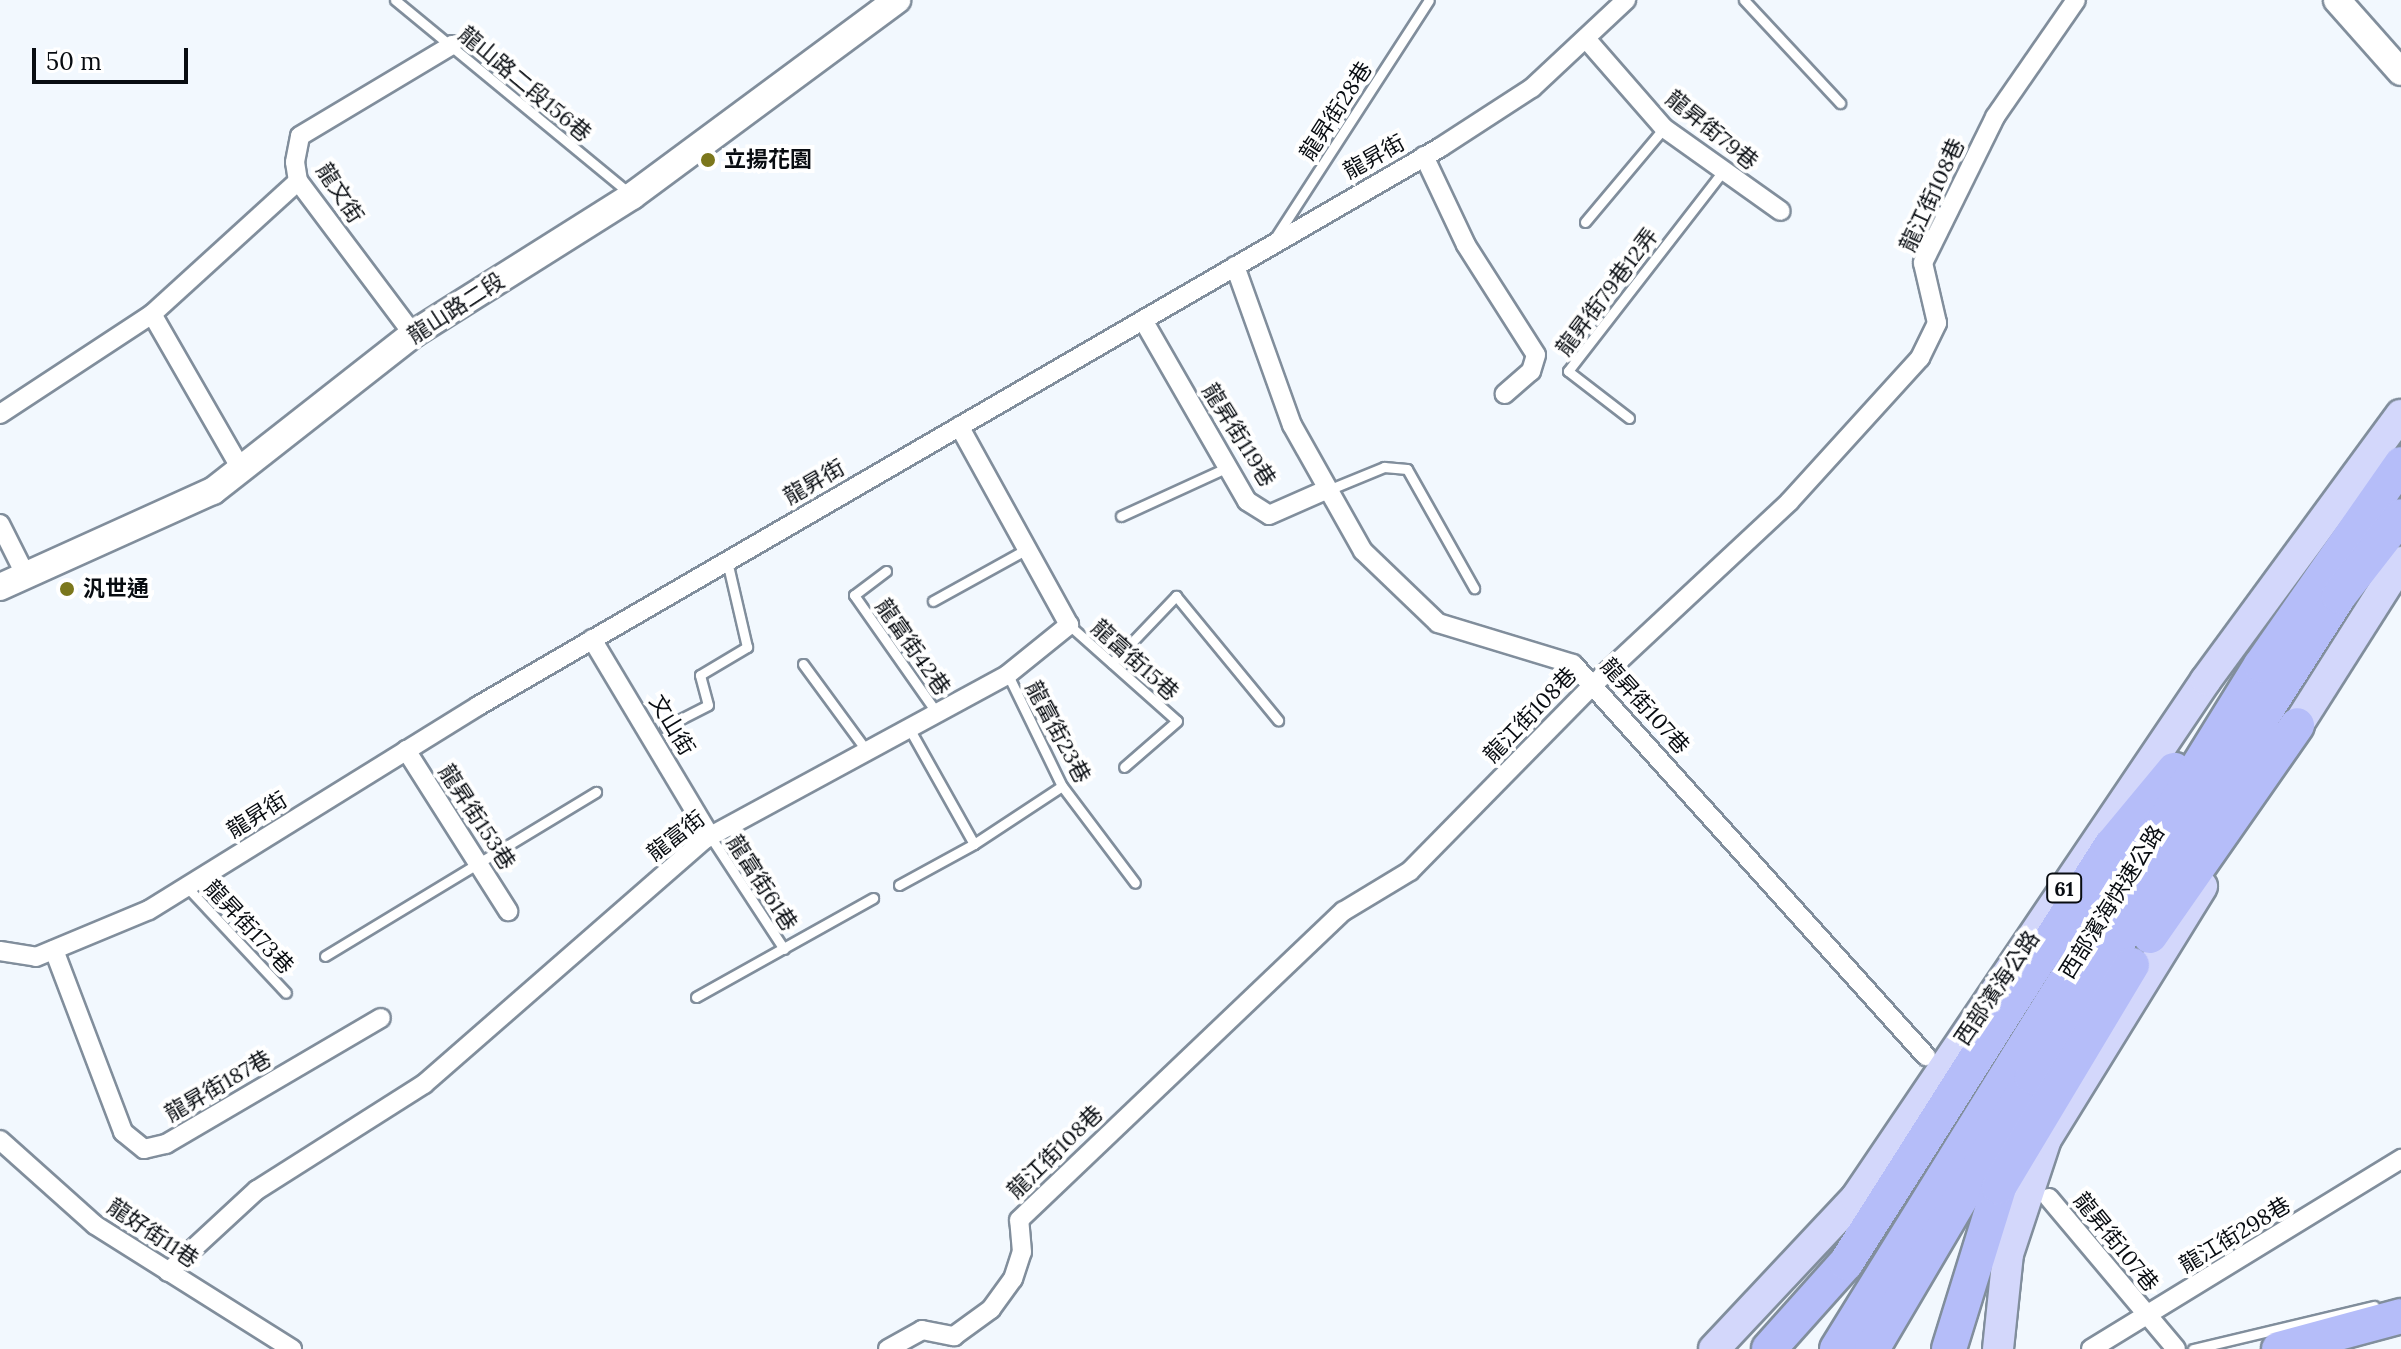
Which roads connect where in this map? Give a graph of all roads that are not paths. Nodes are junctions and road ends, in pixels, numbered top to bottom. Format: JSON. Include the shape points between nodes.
{"nodes":[{"id":1,"x":395,"y":0,"type":"edge"},
{"id":2,"x":897,"y":0,"type":"edge"},
{"id":3,"x":1429,"y":0,"type":"edge"},
{"id":4,"x":1626,"y":0,"type":"edge"},
{"id":5,"x":1744,"y":0,"type":"edge"},
{"id":6,"x":2076,"y":0,"type":"edge"},
{"id":7,"x":2337,"y":0,"type":"edge"},
{"id":8,"x":1588,"y":41,"type":"junction"},
{"id":9,"x":452,"y":45,"type":"junction"},
{"id":10,"x":2401,"y":72,"type":"edge"},
{"id":11,"x":1840,"y":103,"type":"dead end"},
{"id":12,"x":1664,"y":128,"type":"junction"},
{"id":13,"x":1424,"y":156,"type":"junction"},
{"id":14,"x":1720,"y":175,"type":"junction"},
{"id":15,"x":298,"y":181,"type":"junction"},
{"id":16,"x":632,"y":196,"type":"junction"},
{"id":17,"x":1781,"y":211,"type":"dead end"},
{"id":18,"x":1585,"y":222,"type":"dead end"},
{"id":19,"x":1273,"y":241,"type":"junction"},
{"id":20,"x":1235,"y":266,"type":"junction"},
{"id":21,"x":152,"y":314,"type":"junction"},
{"id":22,"x":1143,"y":320,"type":"junction"},
{"id":23,"x":413,"y":334,"type":"junction"},
{"id":24,"x":1505,"y":394,"type":"dead end"},
{"id":25,"x":0,"y":414,"type":"edge"},
{"id":26,"x":2401,"y":415,"type":"edge"},
{"id":27,"x":1629,"y":418,"type":"dead end"},
{"id":28,"x":959,"y":426,"type":"junction"},
{"id":29,"x":2401,"y":464,"type":"edge"},
{"id":30,"x":1228,"y":467,"type":"junction"},
{"id":31,"x":241,"y":469,"type":"junction"},
{"id":32,"x":1326,"y":490,"type":"junction"},
{"id":33,"x":1121,"y":516,"type":"dead end"},
{"id":34,"x":2401,"y":516,"type":"edge"},
{"id":35,"x":0,"y":524,"type":"edge"},
{"id":36,"x":1027,"y":549,"type":"junction"},
{"id":37,"x":727,"y":561,"type":"junction"},
{"id":38,"x":2401,"y":562,"type":"edge"},
{"id":39,"x":886,"y":571,"type":"dead end"},
{"id":40,"x":27,"y":578,"type":"junction"},
{"id":41,"x":0,"y":587,"type":"edge"},
{"id":42,"x":1474,"y":588,"type":"dead end"},
{"id":43,"x":933,"y":601,"type":"dead end"},
{"id":44,"x":1069,"y":625,"type":"junction"},
{"id":45,"x":592,"y":639,"type":"junction"},
{"id":46,"x":1112,"y":663,"type":"junction"},
{"id":47,"x":803,"y":664,"type":"dead end"},
{"id":48,"x":2261,"y":665,"type":"junction"},
{"id":49,"x":1007,"y":675,"type":"junction"},
{"id":50,"x":1594,"y":684,"type":"junction"},
{"id":51,"x":2277,"y":697,"type":"junction"},
{"id":52,"x":937,"y":713,"type":"junction"},
{"id":53,"x":1278,"y":720,"type":"dead end"},
{"id":54,"x":2297,"y":725,"type":"junction"},
{"id":55,"x":665,"y":727,"type":"dead end"},
{"id":56,"x":909,"y":728,"type":"junction"},
{"id":57,"x":406,"y":750,"type":"junction"},
{"id":58,"x":867,"y":751,"type":"junction"},
{"id":59,"x":1124,"y":767,"type":"dead end"},
{"id":60,"x":1062,"y":786,"type":"junction"},
{"id":61,"x":596,"y":792,"type":"dead end"},
{"id":62,"x":710,"y":836,"type":"junction"},
{"id":63,"x":974,"y":844,"type":"junction"},
{"id":64,"x":479,"y":865,"type":"junction"},
{"id":65,"x":1135,"y":883,"type":"dead end"},
{"id":66,"x":899,"y":885,"type":"dead end"},
{"id":67,"x":186,"y":886,"type":"junction"},
{"id":68,"x":873,"y":898,"type":"dead end"},
{"id":69,"x":508,"y":911,"type":"dead end"},
{"id":70,"x":2150,"y":936,"type":"junction"},
{"id":71,"x":784,"y":949,"type":"junction"},
{"id":72,"x":54,"y":950,"type":"junction"},
{"id":73,"x":0,"y":951,"type":"edge"},
{"id":74,"x":325,"y":956,"type":"dead end"},
{"id":75,"x":286,"y":993,"type":"dead end"},
{"id":76,"x":696,"y":997,"type":"dead end"},
{"id":77,"x":381,"y":1018,"type":"dead end"},
{"id":78,"x":1926,"y":1056,"type":"dead end"},
{"id":79,"x":0,"y":1140,"type":"edge"},
{"id":80,"x":2401,"y":1159,"type":"edge"},
{"id":81,"x":2049,"y":1198,"type":"dead end"},
{"id":82,"x":168,"y":1272,"type":"junction"},
{"id":83,"x":2394,"y":1309,"type":"edge"},
{"id":84,"x":2146,"y":1316,"type":"junction"},
{"id":85,"x":292,"y":1349,"type":"edge"},
{"id":86,"x":888,"y":1349,"type":"edge"},
{"id":87,"x":1714,"y":1349,"type":"edge"},
{"id":88,"x":1769,"y":1349,"type":"edge"},
{"id":89,"x":1837,"y":1349,"type":"edge"},
{"id":90,"x":1872,"y":1349,"type":"edge"},
{"id":91,"x":1949,"y":1349,"type":"edge"},
{"id":92,"x":1998,"y":1349,"type":"edge"},
{"id":93,"x":2091,"y":1349,"type":"edge"},
{"id":94,"x":2176,"y":1349,"type":"edge"},
{"id":95,"x":2193,"y":1349,"type":"edge"},
{"id":96,"x":2279,"y":1349,"type":"edge"}],
"edges":[{"from":1,"to":9,"type":"lane","name":"龍山路二段156巷"},
{"from":2,"to":16,"type":"street","name":"龍山路二段"},
{"from":3,"to":19,"type":"lane","name":"龍昇街28巷"},
{"from":4,"to":8,"type":"street","name":"龍昇街"},
{"from":5,"to":11,"type":"lane"},
{"from":6,"to":50,"type":"street","name":"龍江街108巷","via":[[1995,117],[1923,263],[1937,323],[1920,358],[1789,502]]},
{"from":7,"to":10,"type":"street"},
{"from":8,"to":12,"type":"street","name":"龍昇街79巷"},
{"from":8,"to":13,"type":"street","name":"龍昇街","via":[[1532,88]]},
{"from":9,"to":15,"type":"street","name":"龍文街","via":[[300,136]]},
{"from":9,"to":16,"type":"lane","name":"龍山路二段156巷"},
{"from":12,"to":14,"type":"street","name":"龍昇街79巷"},
{"from":12,"to":18,"type":"lane"},
{"from":13,"to":19,"type":"street","name":"龍昇街"},
{"from":13,"to":24,"type":"street","via":[[1466,245],[1536,355],[1531,371]]},
{"from":14,"to":17,"type":"street","name":"龍昇街79巷"},
{"from":14,"to":27,"type":"lane","name":"龍昇街79巷12弄","via":[[1568,371]]},
{"from":15,"to":21,"type":"street"},
{"from":15,"to":23,"type":"street","name":"龍文街"},
{"from":16,"to":23,"type":"street","name":"龍山路二段"},
{"from":19,"to":20,"type":"street","name":"龍昇街"},
{"from":20,"to":22,"type":"street","name":"龍昇街"},
{"from":20,"to":32,"type":"street","name":"龍昇街107巷","via":[[1292,425]]},
{"from":21,"to":25,"type":"street"},
{"from":21,"to":31,"type":"street"},
{"from":22,"to":28,"type":"street","name":"龍昇街"},
{"from":22,"to":30,"type":"street","name":"龍昇街119巷"},
{"from":23,"to":31,"type":"street","name":"龍山路二段"},
{"from":26,"to":87,"type":"main road","name":"西部濱海公路","number":"61","via":[[2206,680],[1856,1198]]},
{"from":28,"to":36,"type":"street"},
{"from":28,"to":37,"type":"street","name":"龍昇街"},
{"from":29,"to":48,"type":"highway","name":"西部濱海快速公路","number":"61"},
{"from":30,"to":32,"type":"street","name":"龍昇街119巷","via":[[1247,501],[1269,515]]},
{"from":30,"to":33,"type":"lane"},
{"from":31,"to":40,"type":"street","name":"龍山路二段","via":[[213,491]]},
{"from":32,"to":42,"type":"lane","via":[[1384,467],[1407,469]]},
{"from":32,"to":50,"type":"street","name":"龍昇街107巷","via":[[1363,551],[1438,623],[1560,659]]},
{"from":34,"to":51,"type":"highway","name":"西部濱海快速公路","via":[[2339,596]]},
{"from":35,"to":40,"type":"street"},
{"from":36,"to":43,"type":"lane"},
{"from":36,"to":44,"type":"street"},
{"from":37,"to":45,"type":"street","name":"龍昇街"},
{"from":37,"to":55,"type":"lane","via":[[747,647],[700,675],[708,705]]},
{"from":38,"to":54,"type":"main road"},
{"from":39,"to":52,"type":"lane","name":"龍富街42巷","via":[[854,595]]},
{"from":40,"to":41,"type":"street","name":"龍山路二段"},
{"from":44,"to":46,"type":"lane","name":"龍富街15巷"},
{"from":44,"to":49,"type":"street","name":"龍富街"},
{"from":45,"to":57,"type":"street","name":"龍昇街"},
{"from":45,"to":62,"type":"street","name":"文山街"},
{"from":46,"to":53,"type":"lane","via":[[1176,596]]},
{"from":46,"to":59,"type":"lane","name":"龍富街15巷","via":[[1177,721]]},
{"from":47,"to":58,"type":"lane"},
{"from":48,"to":88,"type":"highway","via":[[2111,846],[1846,1263]]},
{"from":48,"to":89,"type":"highway","name":"西部濱海快速公路","number":"61"},
{"from":49,"to":52,"type":"street","name":"龍富街"},
{"from":49,"to":60,"type":"lane","name":"龍富街23巷"},
{"from":50,"to":78,"type":"street","name":"龍昇街107巷"},
{"from":50,"to":86,"type":"street","name":"龍江街108巷","via":[[1410,871],[1344,911],[1019,1220],[1022,1252],[1013,1279],[991,1309],[954,1336],[922,1330]]},
{"from":51,"to":70,"type":"highway"},
{"from":51,"to":90,"type":"highway","name":"西部濱海快速公路","via":[[2032,1077]]},
{"from":52,"to":56,"type":"street","name":"龍富街"},
{"from":54,"to":70,"type":"highway"},
{"from":54,"to":92,"type":"main road","via":[[2046,1139],[2008,1254]]},
{"from":56,"to":58,"type":"street","name":"龍富街"},
{"from":56,"to":63,"type":"lane"},
{"from":57,"to":64,"type":"street","name":"龍昇街153巷"},
{"from":57,"to":67,"type":"street","name":"龍昇街"},
{"from":58,"to":62,"type":"street","name":"龍富街"},
{"from":60,"to":63,"type":"lane"},
{"from":60,"to":65,"type":"lane","name":"龍富街23巷"},
{"from":61,"to":64,"type":"lane"},
{"from":62,"to":71,"type":"lane","name":"龍富街61巷"},
{"from":62,"to":82,"type":"street","name":"龍富街","via":[[424,1084],[257,1190]]},
{"from":63,"to":66,"type":"lane"},
{"from":64,"to":69,"type":"street","name":"龍昇街153巷"},
{"from":64,"to":74,"type":"lane"},
{"from":67,"to":72,"type":"street","name":"龍昇街"},
{"from":67,"to":75,"type":"lane","name":"龍昇街173巷"},
{"from":68,"to":71,"type":"lane"},
{"from":70,"to":91,"type":"highway","via":[[1999,1187]]},
{"from":71,"to":76,"type":"lane"},
{"from":72,"to":73,"type":"street","name":"龍昇街","via":[[36,957]]},
{"from":72,"to":77,"type":"street","name":"龍昇街187巷","via":[[123,1132],[144,1149],[166,1144]]},
{"from":79,"to":82,"type":"street","name":"龍好街11巷","via":[[95,1225]]},
{"from":80,"to":84,"type":"street","name":"龍江街298巷"},
{"from":81,"to":84,"type":"street","name":"龍昇街107巷"},
{"from":82,"to":85,"type":"street","name":"龍好街11巷"},
{"from":83,"to":95,"type":"lane"},
{"from":83,"to":96,"type":"highway"},
{"from":84,"to":93,"type":"street","name":"龍江街298巷"},
{"from":84,"to":94,"type":"street","name":"龍昇街107巷"}]}
